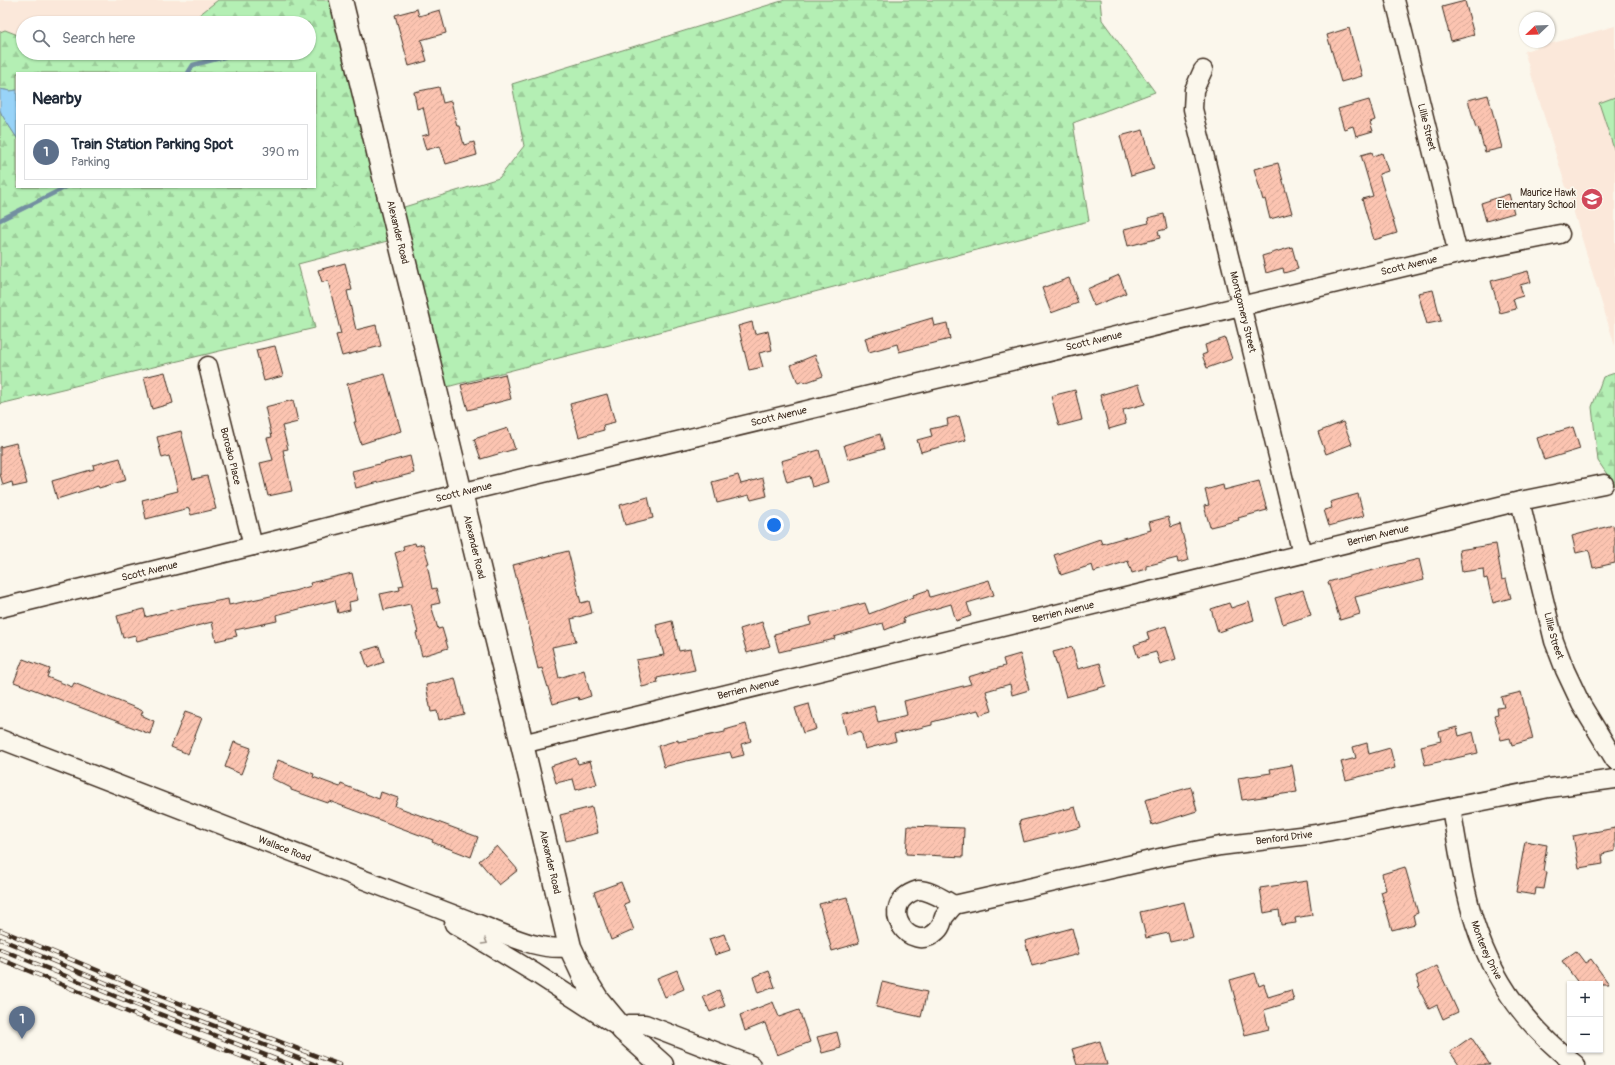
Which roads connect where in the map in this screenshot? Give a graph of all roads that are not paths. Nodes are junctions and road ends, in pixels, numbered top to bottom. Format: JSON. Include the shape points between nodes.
{"nodes":[{"id":1,"x":341,"y":0,"type":"edge"},
{"id":2,"x":1394,"y":0,"type":"edge"},
{"id":3,"x":1203,"y":70,"type":"dead end"},
{"id":4,"x":1560,"y":234,"type":"dead end"},
{"id":5,"x":1458,"y":254,"type":"junction"},
{"id":6,"x":1241,"y":306,"type":"junction"},
{"id":7,"x":208,"y":366,"type":"dead end"},
{"id":8,"x":1604,"y":484,"type":"dead end"},
{"id":9,"x":461,"y":493,"type":"junction"},
{"id":10,"x":1520,"y":501,"type":"junction"},
{"id":11,"x":253,"y":546,"type":"junction"},
{"id":12,"x":1302,"y":554,"type":"junction"},
{"id":13,"x":0,"y":608,"type":"edge"},
{"id":14,"x":0,"y":739,"type":"edge"},
{"id":15,"x":522,"y":744,"type":"junction"},
{"id":16,"x":1615,"y":760,"type":"edge"},
{"id":17,"x":1615,"y":779,"type":"edge"},
{"id":18,"x":1451,"y":808,"type":"junction"},
{"id":19,"x":402,"y":896,"type":"junction"},
{"id":20,"x":954,"y":905,"type":"dead end"},
{"id":21,"x":570,"y":947,"type":"junction"},
{"id":22,"x":622,"y":1030,"type":"junction"},
{"id":23,"x":662,"y":1065,"type":"edge"},
{"id":24,"x":750,"y":1065,"type":"edge"},
{"id":25,"x":1576,"y":1065,"type":"edge"}],
"edges":[{"from":1,"to":9,"type":"street","name":"Alexander Road"},
{"from":2,"to":5,"type":"street","name":"Lillie Street"},
{"from":3,"to":6,"type":"street","name":"Montgomery Street","via":[[1194,90],[1193,109]]},
{"from":4,"to":5,"type":"street","name":"Scott Avenue"},
{"from":5,"to":6,"type":"street","name":"Scott Avenue"},
{"from":6,"to":9,"type":"street","name":"Scott Avenue"},
{"from":6,"to":12,"type":"street","name":"Montgomery Street"},
{"from":7,"to":11,"type":"street","name":"Borosko Place"},
{"from":8,"to":10,"type":"street","name":"Berrien Avenue"},
{"from":9,"to":11,"type":"street","name":"Scott Avenue"},
{"from":9,"to":15,"type":"street","name":"Alexander Road"},
{"from":10,"to":12,"type":"street","name":"Berrien Avenue"},
{"from":10,"to":16,"type":"street","name":"Lillie Street","via":[[1554,641],[1581,704]]},
{"from":11,"to":13,"type":"street","name":"Scott Avenue"},
{"from":12,"to":15,"type":"street","name":"Berrien Avenue"},
{"from":14,"to":19,"type":"street","name":"Wallace Road"},
{"from":15,"to":21,"type":"street","name":"Alexander Road"},
{"from":17,"to":18,"type":"street","name":"Benford Drive","via":[[1549,788]]},
{"from":18,"to":20,"type":"street","name":"Benford Drive","via":[[1316,834],[1220,846]]},
{"from":18,"to":25,"type":"street","name":"Monterey Drive","via":[[1469,904],[1487,956],[1519,1010],[1538,1032]]},
{"from":19,"to":21,"type":"street","name":"Wallace Road","via":[[542,947]]},
{"from":19,"to":22,"type":"street","one_way":true,"via":[[491,946]]},
{"from":21,"to":22,"type":"street","name":"Alexander Road","via":[[590,988]]},
{"from":22,"to":23,"type":"street","name":"Alexander Road"},
{"from":22,"to":24,"type":"street","via":[[629,1024],[644,1024]]}]}
